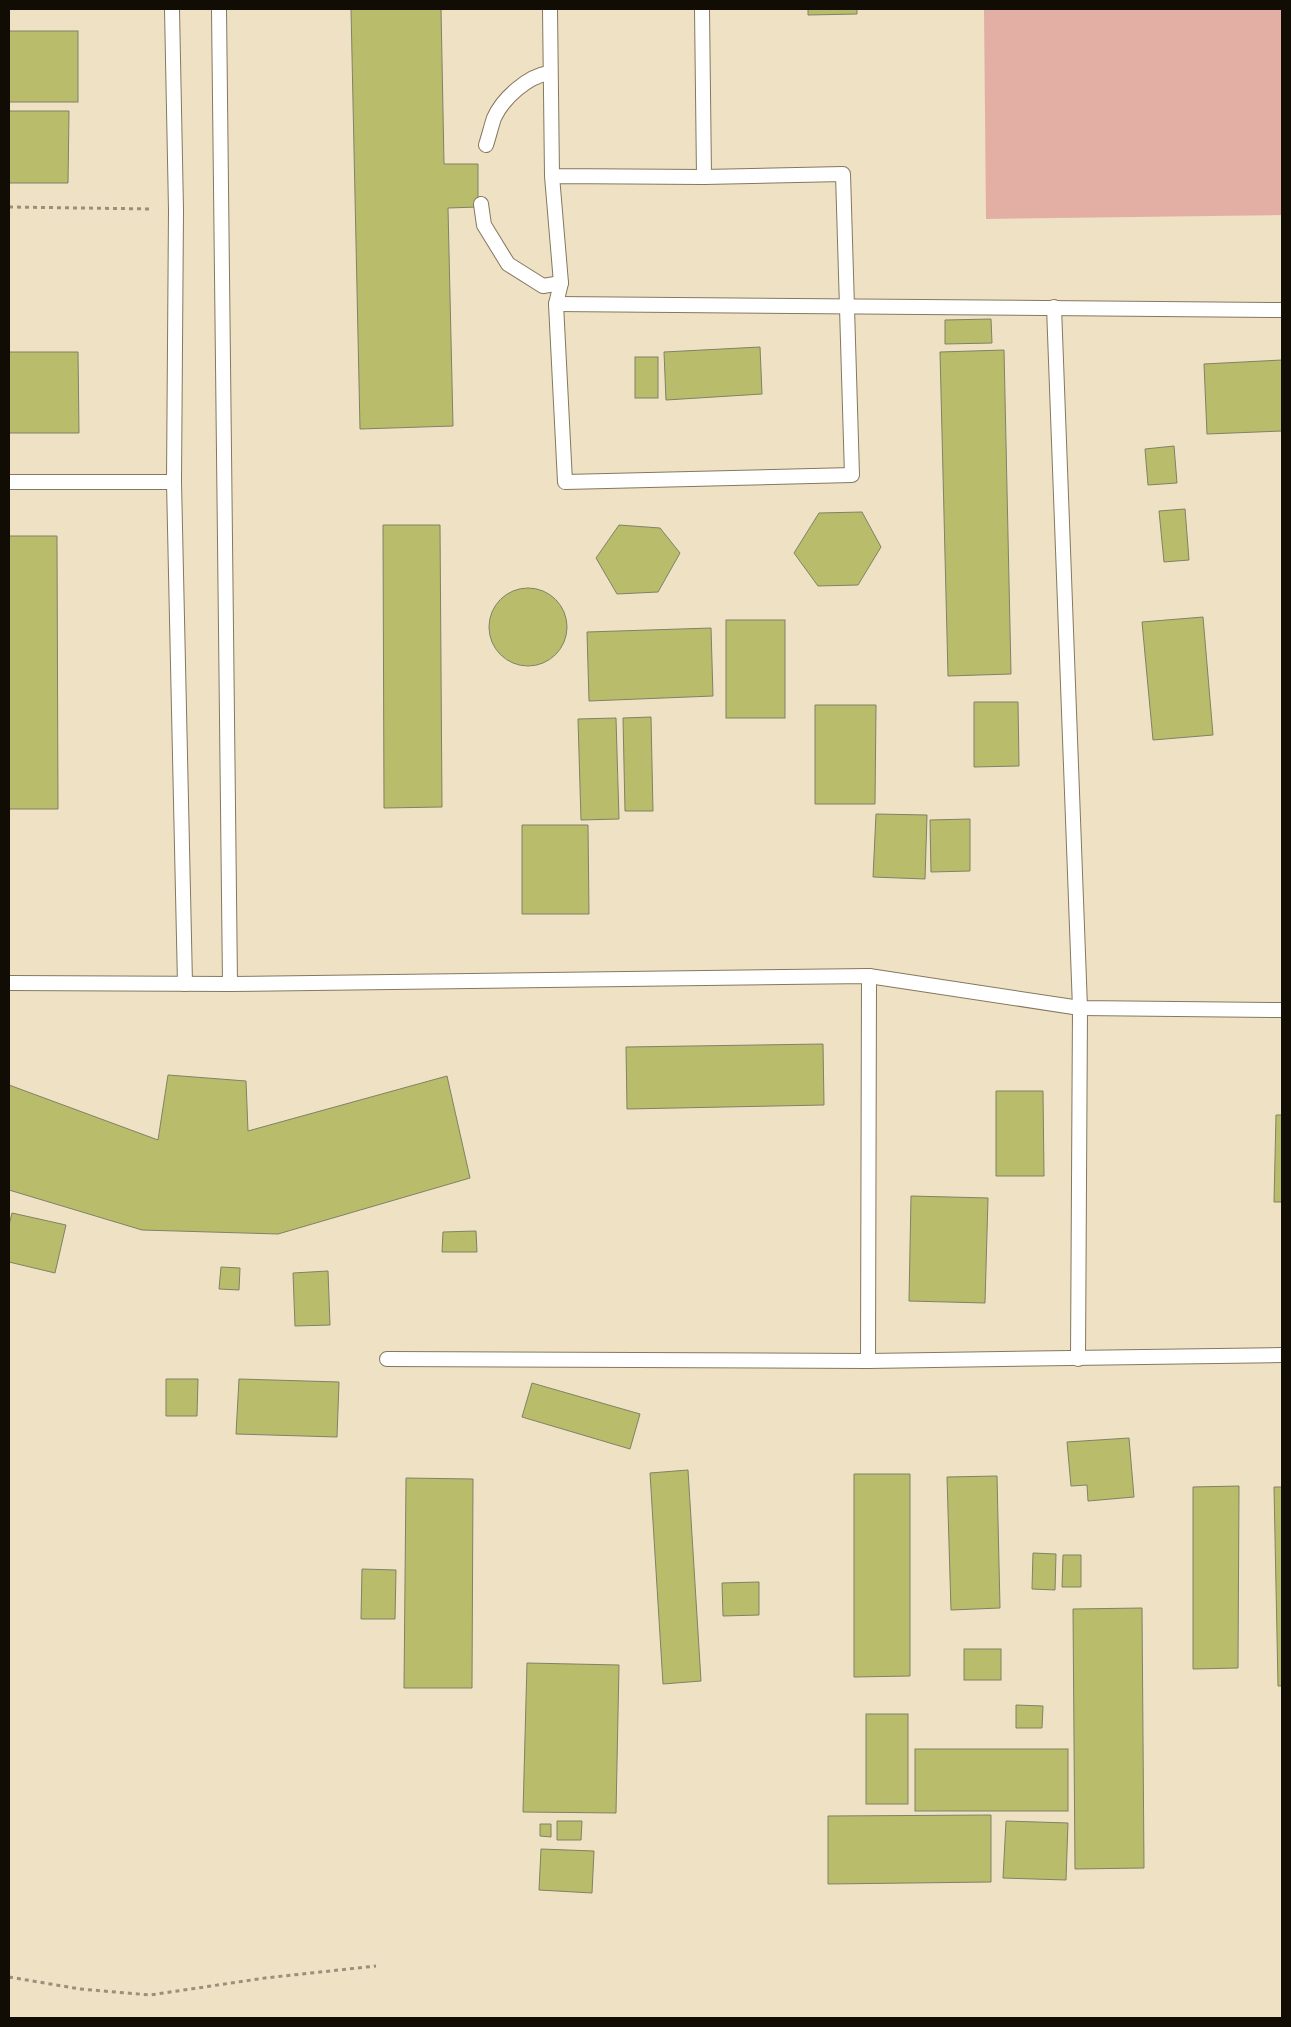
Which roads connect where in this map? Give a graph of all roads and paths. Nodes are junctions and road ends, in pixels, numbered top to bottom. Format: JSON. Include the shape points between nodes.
{"nodes":[{"id":1,"x":172,"y":9,"type":"edge"},
{"id":2,"x":219,"y":9,"type":"edge"},
{"id":3,"x":550,"y":9,"type":"edge"},
{"id":4,"x":702,"y":9,"type":"edge"},
{"id":5,"x":549,"y":73,"type":"junction"},
{"id":6,"x":486,"y":144,"type":"dead end"},
{"id":7,"x":552,"y":176,"type":"junction"},
{"id":8,"x":704,"y":177,"type":"junction"},
{"id":9,"x":481,"y":204,"type":"dead end"},
{"id":10,"x":9,"y":207,"type":"edge"},
{"id":11,"x":176,"y":210,"type":"junction"},
{"id":12,"x":561,"y":283,"type":"junction"},
{"id":13,"x":556,"y":304,"type":"junction"},
{"id":14,"x":848,"y":306,"type":"junction"},
{"id":15,"x":1054,"y":307,"type":"junction"},
{"id":16,"x":1282,"y":310,"type":"edge"},
{"id":17,"x":9,"y":482,"type":"edge"},
{"id":18,"x":174,"y":482,"type":"junction"},
{"id":19,"x":869,"y":976,"type":"junction"},
{"id":20,"x":9,"y":983,"type":"edge"},
{"id":21,"x":184,"y":984,"type":"junction"},
{"id":22,"x":230,"y":984,"type":"junction"},
{"id":23,"x":1080,"y":1008,"type":"junction"},
{"id":24,"x":1282,"y":1010,"type":"edge"},
{"id":25,"x":1282,"y":1355,"type":"edge"},
{"id":26,"x":1078,"y":1359,"type":"junction"},
{"id":27,"x":387,"y":1360,"type":"dead end"},
{"id":28,"x":868,"y":1361,"type":"junction"},
{"id":29,"x":376,"y":1966,"type":"dead end"},
{"id":30,"x":9,"y":1977,"type":"edge"}],
"edges":[{"from":1,"to":11,"type":"lane"},
{"from":2,"to":22,"type":"lane"},
{"from":3,"to":5,"type":"lane"},
{"from":4,"to":8,"type":"lane"},
{"from":5,"to":6,"type":"lane","via":[[539,74],[517,88],[495,117]]},
{"from":5,"to":7,"type":"lane"},
{"from":7,"to":8,"type":"lane"},
{"from":7,"to":12,"type":"lane"},
{"from":8,"to":14,"type":"lane","via":[[843,174]]},
{"from":9,"to":12,"type":"lane","via":[[484,225],[508,264],[543,286]]},
{"from":10,"to":11,"type":"path"},
{"from":11,"to":18,"type":"lane"},
{"from":12,"to":13,"type":"lane"},
{"from":13,"to":14,"type":"lane"},
{"from":13,"to":14,"type":"lane","via":[[566,482],[852,475]]},
{"from":14,"to":15,"type":"lane"},
{"from":15,"to":16,"type":"lane"},
{"from":15,"to":23,"type":"lane"},
{"from":17,"to":18,"type":"lane"},
{"from":18,"to":21,"type":"lane"},
{"from":19,"to":22,"type":"lane"},
{"from":19,"to":23,"type":"lane"},
{"from":19,"to":28,"type":"lane"},
{"from":20,"to":21,"type":"lane"},
{"from":21,"to":22,"type":"lane"},
{"from":23,"to":24,"type":"lane"},
{"from":23,"to":26,"type":"lane"},
{"from":25,"to":26,"type":"lane"},
{"from":26,"to":28,"type":"lane"},
{"from":27,"to":28,"type":"lane"},
{"from":29,"to":30,"type":"path","via":[[150,1995],[80,1989]]}]}
